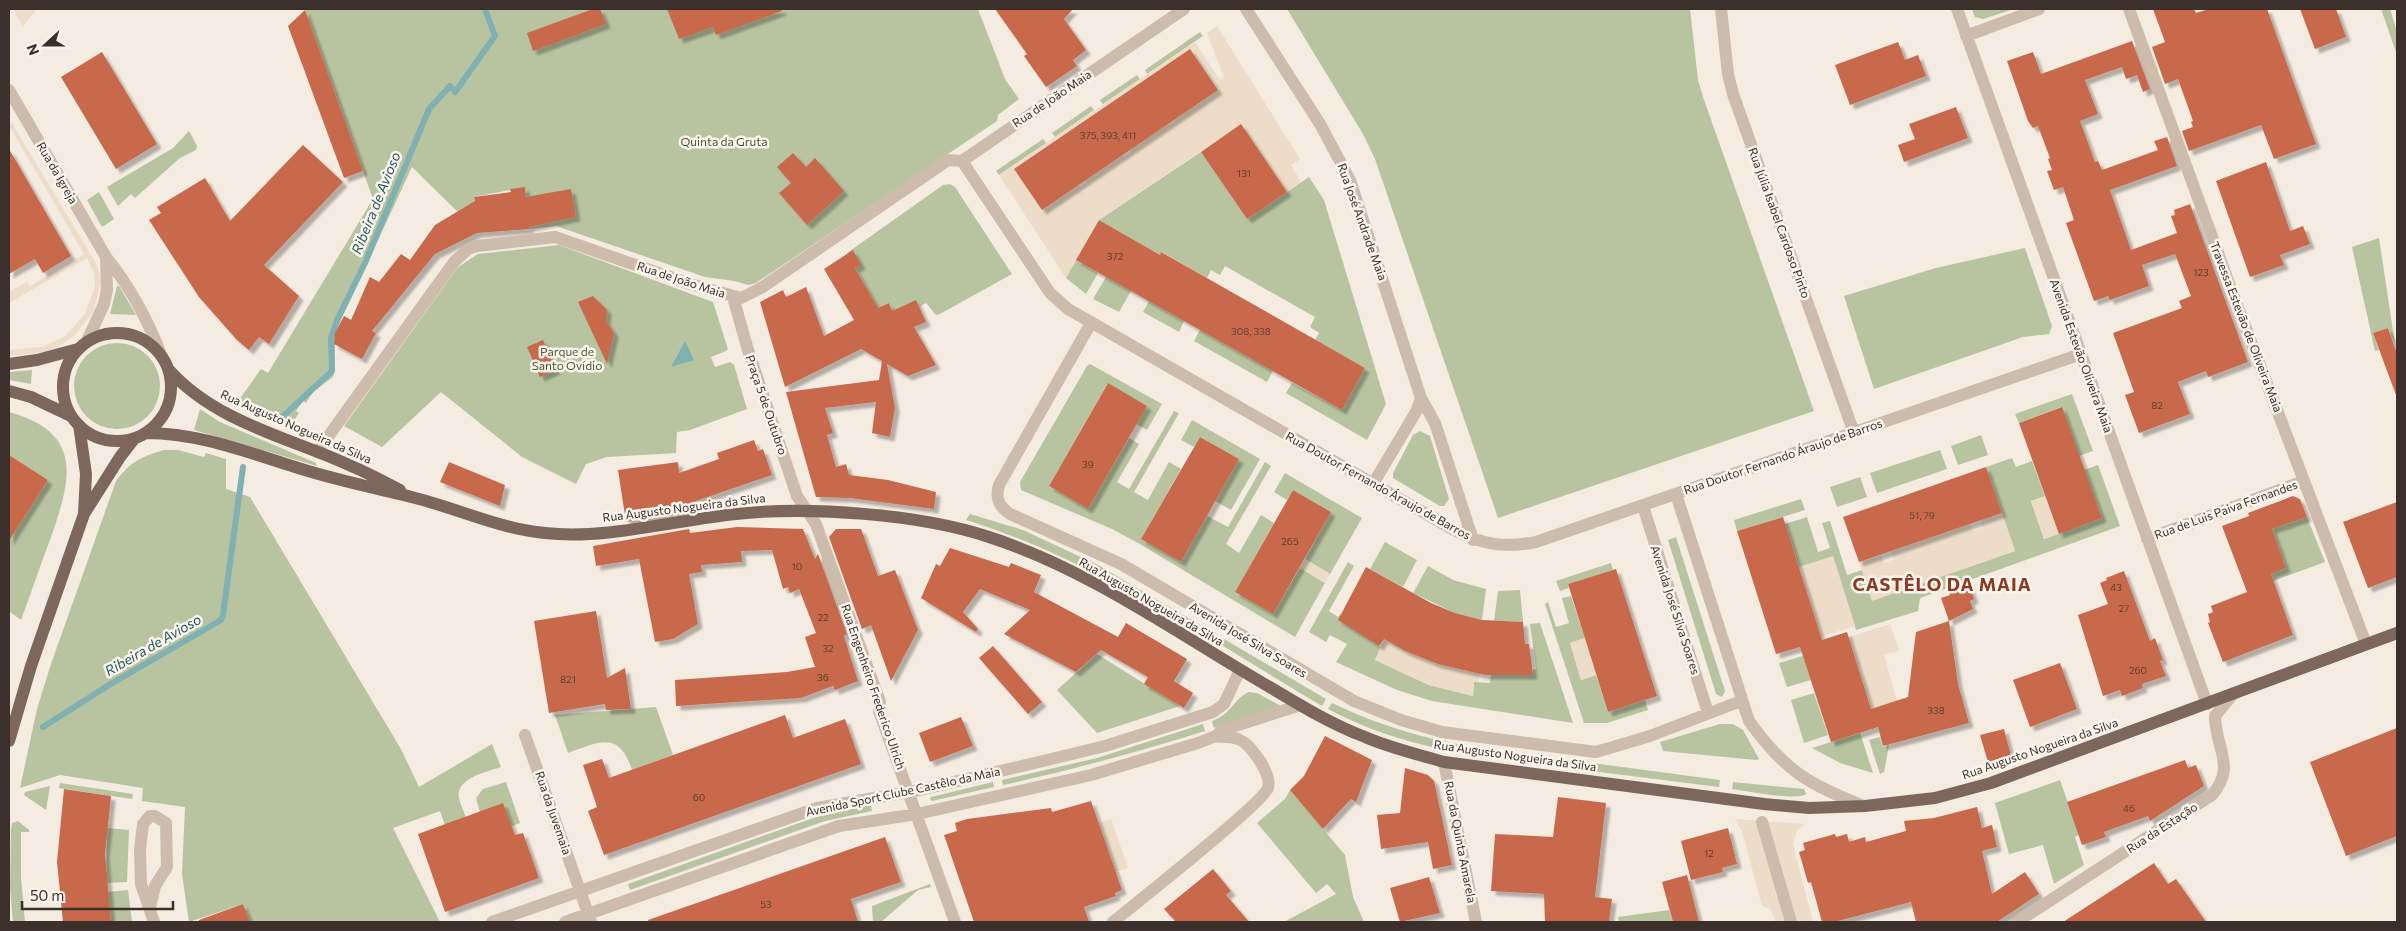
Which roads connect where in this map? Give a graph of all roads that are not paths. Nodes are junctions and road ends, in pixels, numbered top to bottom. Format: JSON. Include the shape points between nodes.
{"nodes":[{"id":1,"x":1184,"y":9,"type":"edge"},
{"id":2,"x":1246,"y":9,"type":"edge"},
{"id":3,"x":1721,"y":9,"type":"edge"},
{"id":4,"x":1956,"y":9,"type":"edge"},
{"id":5,"x":2039,"y":9,"type":"edge"},
{"id":6,"x":2129,"y":9,"type":"edge"},
{"id":7,"x":1966,"y":36,"type":"junction"},
{"id":8,"x":9,"y":90,"type":"edge"},
{"id":9,"x":962,"y":161,"type":"junction"},
{"id":10,"x":106,"y":257,"type":"junction"},
{"id":11,"x":733,"y":297,"type":"junction"},
{"id":12,"x":1092,"y":323,"type":"junction"},
{"id":13,"x":83,"y":345,"type":"junction"},
{"id":14,"x":2081,"y":354,"type":"junction"},
{"id":15,"x":162,"y":356,"type":"junction"},
{"id":16,"x":9,"y":364,"type":"edge"},
{"id":17,"x":169,"y":369,"type":"junction"},
{"id":18,"x":9,"y":391,"type":"edge"},
{"id":19,"x":1421,"y":398,"type":"junction"},
{"id":20,"x":75,"y":420,"type":"junction"},
{"id":21,"x":1854,"y":433,"type":"junction"},
{"id":22,"x":140,"y":436,"type":"junction"},
{"id":23,"x":317,"y":452,"type":"junction"},
{"id":24,"x":2304,"y":480,"type":"junction"},
{"id":25,"x":1374,"y":484,"type":"junction"},
{"id":26,"x":1676,"y":494,"type":"junction"},
{"id":27,"x":420,"y":500,"type":"junction"},
{"id":28,"x":1643,"y":506,"type":"junction"},
{"id":29,"x":806,"y":511,"type":"junction"},
{"id":30,"x":84,"y":514,"type":"junction"},
{"id":31,"x":2147,"y":539,"type":"junction"},
{"id":32,"x":1473,"y":540,"type":"junction"},
{"id":33,"x":2397,"y":633,"type":"edge"},
{"id":34,"x":2366,"y":644,"type":"junction"},
{"id":35,"x":1240,"y":670,"type":"junction"},
{"id":36,"x":2234,"y":693,"type":"junction"},
{"id":37,"x":1741,"y":701,"type":"junction"},
{"id":38,"x":2206,"y":704,"type":"junction"},
{"id":39,"x":1301,"y":706,"type":"junction"},
{"id":40,"x":1708,"y":714,"type":"junction"},
{"id":41,"x":526,"y":735,"type":"dead end"},
{"id":42,"x":1216,"y":736,"type":"junction"},
{"id":43,"x":9,"y":741,"type":"edge"},
{"id":44,"x":1444,"y":762,"type":"junction"},
{"id":45,"x":908,"y":792,"type":"junction"},
{"id":46,"x":1866,"y":806,"type":"junction"},
{"id":47,"x":916,"y":814,"type":"junction"},
{"id":48,"x":1762,"y":822,"type":"dead end"},
{"id":49,"x":580,"y":891,"type":"junction"},
{"id":50,"x":150,"y":907,"type":"junction"},
{"id":51,"x":590,"y":918,"type":"edge"},
{"id":52,"x":154,"y":922,"type":"edge"},
{"id":53,"x":492,"y":922,"type":"edge"},
{"id":54,"x":565,"y":922,"type":"edge"},
{"id":55,"x":955,"y":922,"type":"edge"},
{"id":56,"x":1113,"y":922,"type":"edge"},
{"id":57,"x":1476,"y":922,"type":"edge"},
{"id":58,"x":1791,"y":922,"type":"edge"},
{"id":59,"x":2017,"y":922,"type":"edge"}],
"edges":[{"from":1,"to":9,"type":"street","name":"Rua de João Maia"},
{"from":2,"to":19,"type":"street","name":"Rua José Andrade Maia","via":[[1320,124],[1350,180]]},
{"from":3,"to":21,"type":"street","name":"Rua Júlia Isabel Cardoso Pinto","via":[[1733,94]]},
{"from":4,"to":7,"type":"street","name":"Avenida Estevão Oliveira Maia"},
{"from":5,"to":7,"type":"street"},
{"from":6,"to":24,"type":"street","name":"Travessa Estevão de Oliveira Maia"},
{"from":7,"to":14,"type":"street","name":"Avenida Estevão Oliveira Maia"},
{"from":8,"to":10,"type":"street","name":"Rua da Igreja"},
{"from":9,"to":11,"type":"street","name":"Rua de João Maia","via":[[948,160],[761,288],[740,298]]},
{"from":9,"to":12,"type":"street","name":"Rua Doutor Fernando Áraujo de Barros","via":[[1050,293],[1068,309]]},
{"from":10,"to":13,"type":"street","name":"Rua da Igreja","via":[[104,304]]},
{"from":10,"to":15,"type":"street","name":"Rua da Igreja","via":[[138,303]]},
{"from":11,"to":23,"type":"street","name":"Rua de João Maia","via":[[555,237],[468,249],[432,291]]},
{"from":11,"to":29,"type":"street","name":"Praça 5 de Outubro","via":[[797,496]]},
{"from":12,"to":25,"type":"street","name":"Rua Doutor Fernando Áraujo de Barros"},
{"from":12,"to":40,"type":"street","name":"Avenida José Silva Soares","via":[[999,485],[998,501],[1010,514],[1121,564],[1334,691],[1375,711],[1442,732],[1590,752],[1610,749]]},
{"from":13,"to":15,"type":"main road","via":[[111,333],[129,334],[147,341]]},
{"from":13,"to":16,"type":"main road","via":[[37,360]]},
{"from":13,"to":20,"type":"main road","via":[[66,366],[63,380],[64,398]]},
{"from":14,"to":21,"type":"street","name":"Rua Doutor Fernando Áraujo de Barros"},
{"from":14,"to":31,"type":"street","name":"Avenida Estevão Oliveira Maia"},
{"from":15,"to":17,"type":"main road"},
{"from":17,"to":22,"type":"main road","via":[[172,389],[168,407],[157,424]]},
{"from":17,"to":23,"type":"main road","name":"Rua Augusto Nogueira da Silva","via":[[184,386],[221,411]]},
{"from":18,"to":20,"type":"main road","via":[[31,397]]},
{"from":19,"to":25,"type":"street","via":[[1418,410]]},
{"from":19,"to":32,"type":"street","name":"Rua José Andrade Maia","via":[[1435,423]]},
{"from":20,"to":22,"type":"main road","via":[[103,439],[116,441]]},
{"from":20,"to":30,"type":"main road","via":[[86,474]]},
{"from":21,"to":26,"type":"street","name":"Rua Doutor Fernando Áraujo de Barros"},
{"from":22,"to":27,"type":"main road","name":"Rua Augusto Nogueira da Silva","via":[[188,436],[334,479]]},
{"from":22,"to":30,"type":"main road","via":[[120,457]]},
{"from":23,"to":27,"type":"main road","name":"Rua Augusto Nogueira da Silva"},
{"from":24,"to":31,"type":"street","name":"Rua de Luis Paiva Fernandes"},
{"from":24,"to":34,"type":"street","name":"Travessa Estevão de Oliveira Maia"},
{"from":25,"to":32,"type":"street","name":"Rua Doutor Fernando Áraujo de Barros"},
{"from":26,"to":28,"type":"street","name":"Rua Doutor Fernando Áraujo de Barros"},
{"from":26,"to":37,"type":"street"},
{"from":27,"to":29,"type":"main road","name":"Rua Augusto Nogueira da Silva","via":[[516,529],[555,534],[602,532],[739,513]]},
{"from":28,"to":32,"type":"street","name":"Rua Doutor Fernando Áraujo de Barros","via":[[1536,542],[1500,546]]},
{"from":28,"to":40,"type":"street","name":"Avenida José Silva Soares"},
{"from":29,"to":35,"type":"main road","name":"Rua Augusto Nogueira da Silva","via":[[946,526],[990,537],[1088,580]]},
{"from":29,"to":45,"type":"street","name":"Rua Engenheiro Frederico Ulrich","via":[[820,532]]},
{"from":30,"to":43,"type":"main road","via":[[31,666]]},
{"from":31,"to":38,"type":"street","name":"Avenida Estevão Oliveira Maia"},
{"from":33,"to":34,"type":"main road","name":"Rua Augusto Nogueira da Silva"},
{"from":34,"to":36,"type":"main road","name":"Rua Augusto Nogueira da Silva"},
{"from":35,"to":39,"type":"main road","name":"Rua Augusto Nogueira da Silva"},
{"from":35,"to":45,"type":"street","name":"Avenida Sport Clube Castêlo da Maia","via":[[1224,704],[1213,712],[1105,746]]},
{"from":36,"to":38,"type":"main road","name":"Rua Augusto Nogueira da Silva"},
{"from":36,"to":59,"type":"street","name":"Rua da Estação","via":[[2215,716],[2225,764],[2222,781],[2212,795]]},
{"from":37,"to":40,"type":"street","name":"Avenida José Silva Soares"},
{"from":37,"to":46,"type":"street","via":[[1749,721],[1769,749],[1793,771],[1833,794]]},
{"from":38,"to":46,"type":"main road","name":"Rua Augusto Nogueira da Silva","via":[[1992,783],[1936,798]]},
{"from":39,"to":42,"type":"street","name":"Avenida Sport Clube Castêlo da Maia","via":[[1222,730]]},
{"from":39,"to":44,"type":"main road","name":"Rua Augusto Nogueira da Silva","via":[[1363,737]]},
{"from":41,"to":49,"type":"street","name":"Rua da Juvemaia"},
{"from":42,"to":47,"type":"street","name":"Avenida Sport Clube Castêlo da Maia","via":[[1091,775]]},
{"from":42,"to":56,"type":"street","via":[[1240,739],[1246,745],[1267,773],[1266,792]]},
{"from":44,"to":46,"type":"main road","name":"Rua Augusto Nogueira da Silva","via":[[1787,806]]},
{"from":44,"to":57,"type":"street","name":"Rua da Quinta Amarela"},
{"from":45,"to":47,"type":"street","name":"Rua Engenheiro Frederico Ulrich"},
{"from":45,"to":49,"type":"street","name":"Avenida Sport Clube Castêlo da Maia","via":[[817,808]]},
{"from":47,"to":51,"type":"street","name":"Avenida Sport Clube Castêlo da Maia","via":[[838,826]]},
{"from":47,"to":55,"type":"street","name":"Rua Engenheiro Frederico Ulrich"},
{"from":48,"to":58,"type":"street"},
{"from":49,"to":51,"type":"street","name":"Rua da Juvemaia"},
{"from":49,"to":53,"type":"street","name":"Avenida Sport Clube Castêlo da Maia"},
{"from":50,"to":50,"type":"street","via":[[155,886],[167,867],[166,824],[156,816],[146,820],[141,831],[141,884]]},
{"from":50,"to":52,"type":"street"},
{"from":51,"to":54,"type":"street","name":"Avenida Sport Clube Castêlo da Maia"}]}
